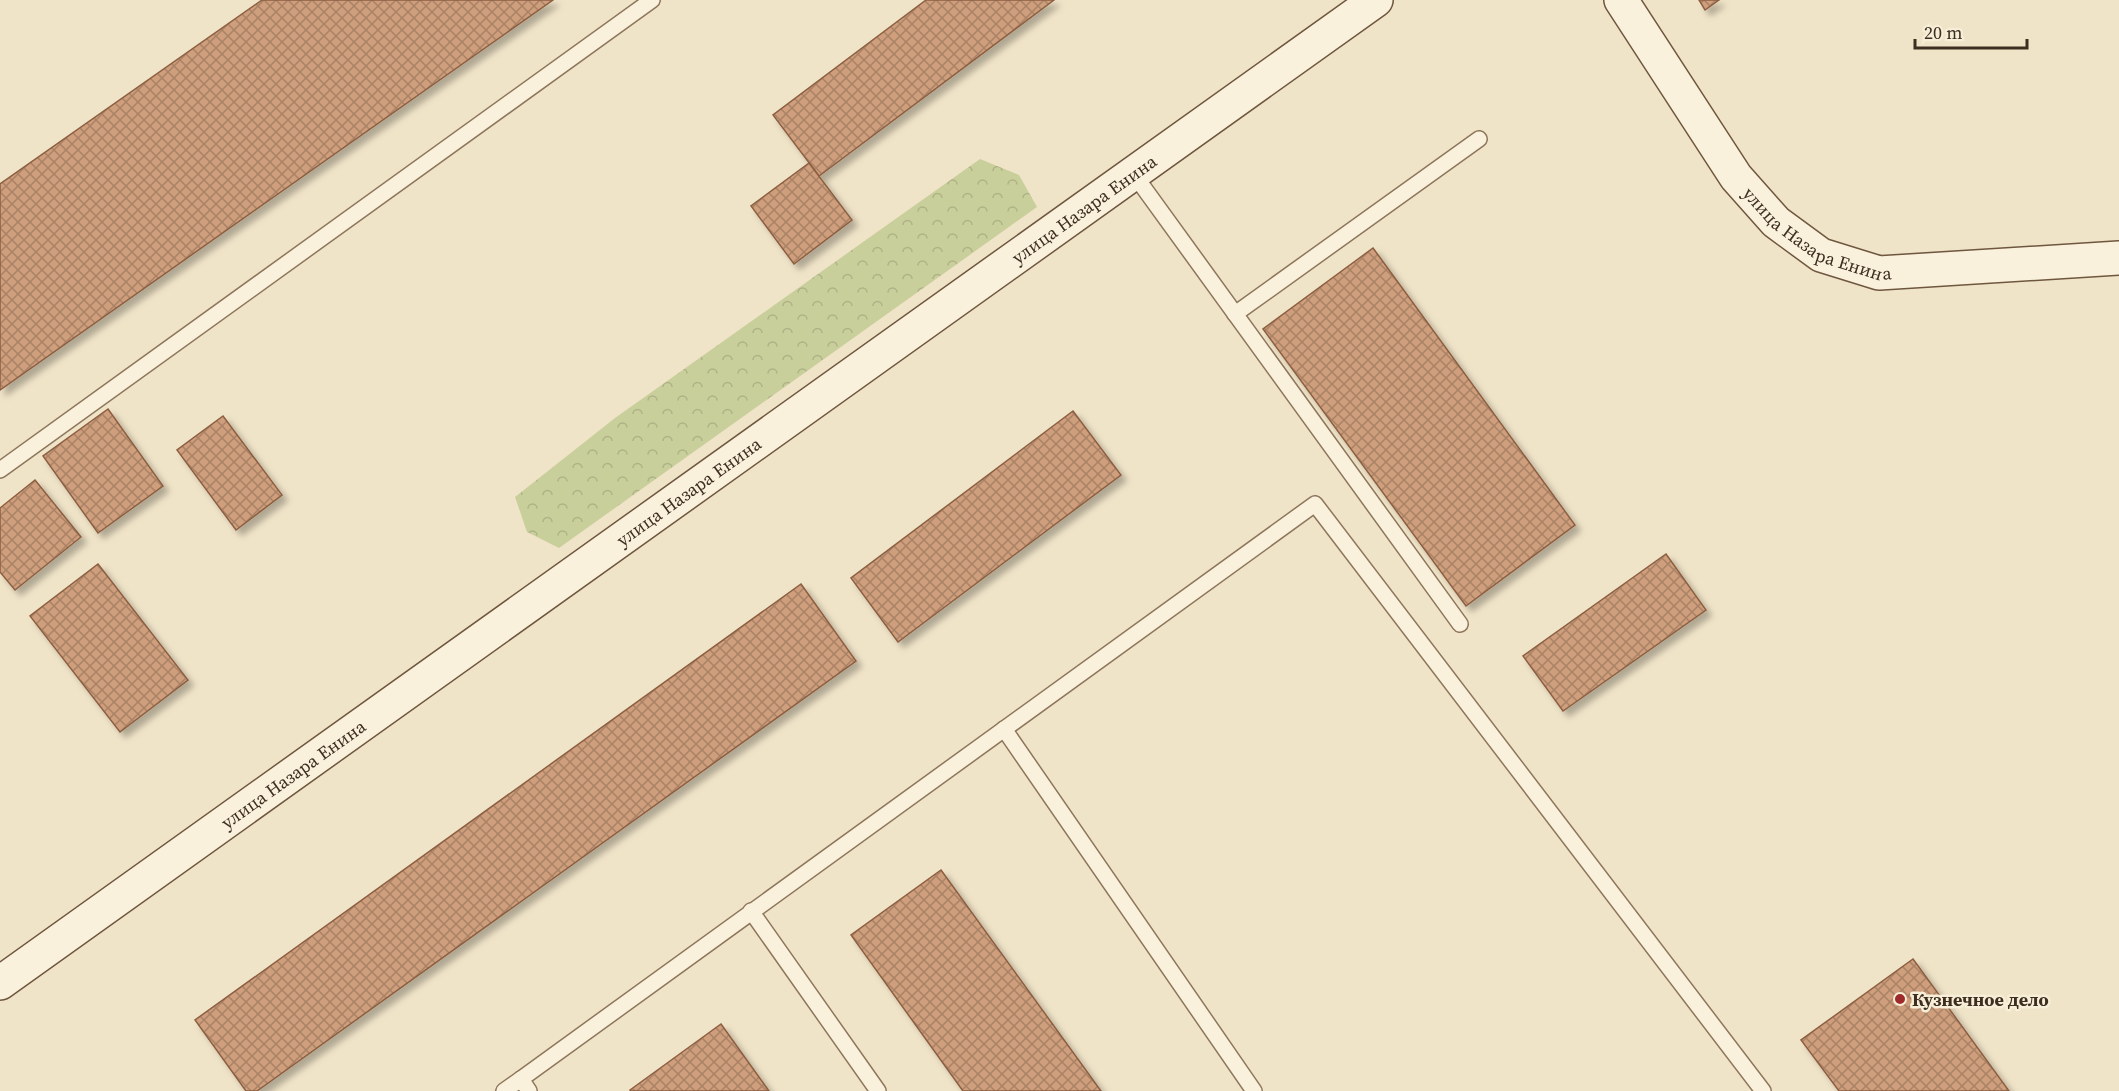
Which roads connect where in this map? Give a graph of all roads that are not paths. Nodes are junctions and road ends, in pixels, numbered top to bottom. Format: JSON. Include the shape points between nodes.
{"nodes":[{"id":1,"x":652,"y":0,"type":"edge"},
{"id":2,"x":1376,"y":0,"type":"edge"},
{"id":3,"x":1621,"y":0,"type":"edge"},
{"id":4,"x":1479,"y":139,"type":"dead end"},
{"id":5,"x":1133,"y":173,"type":"junction"},
{"id":6,"x":2119,"y":258,"type":"edge"},
{"id":7,"x":1235,"y":314,"type":"junction"},
{"id":8,"x":0,"y":470,"type":"edge"},
{"id":9,"x":1460,"y":624,"type":"dead end"},
{"id":10,"x":1004,"y":729,"type":"junction"},
{"id":11,"x":751,"y":911,"type":"junction"},
{"id":12,"x":0,"y":983,"type":"edge"},
{"id":13,"x":525,"y":1085,"type":"edge"},
{"id":14,"x":504,"y":1091,"type":"edge"},
{"id":15,"x":878,"y":1091,"type":"edge"},
{"id":16,"x":1254,"y":1091,"type":"edge"},
{"id":17,"x":1763,"y":1091,"type":"edge"}],
"edges":[{"from":1,"to":8,"type":"lane"},
{"from":2,"to":5,"type":"main road","name":"улица Назара Енина"},
{"from":3,"to":6,"type":"main road","name":"улица Назара Енина","via":[[1736,177],[1776,222],[1821,255],[1879,273]]},
{"from":4,"to":7,"type":"lane"},
{"from":5,"to":7,"type":"lane"},
{"from":5,"to":12,"type":"main road","name":"улица Назара Енина"},
{"from":7,"to":9,"type":"lane"},
{"from":10,"to":11,"type":"lane"},
{"from":10,"to":16,"type":"lane"},
{"from":10,"to":17,"type":"lane","via":[[1315,504]]},
{"from":11,"to":13,"type":"lane"},
{"from":11,"to":15,"type":"lane"},
{"from":13,"to":14,"type":"lane"}]}
